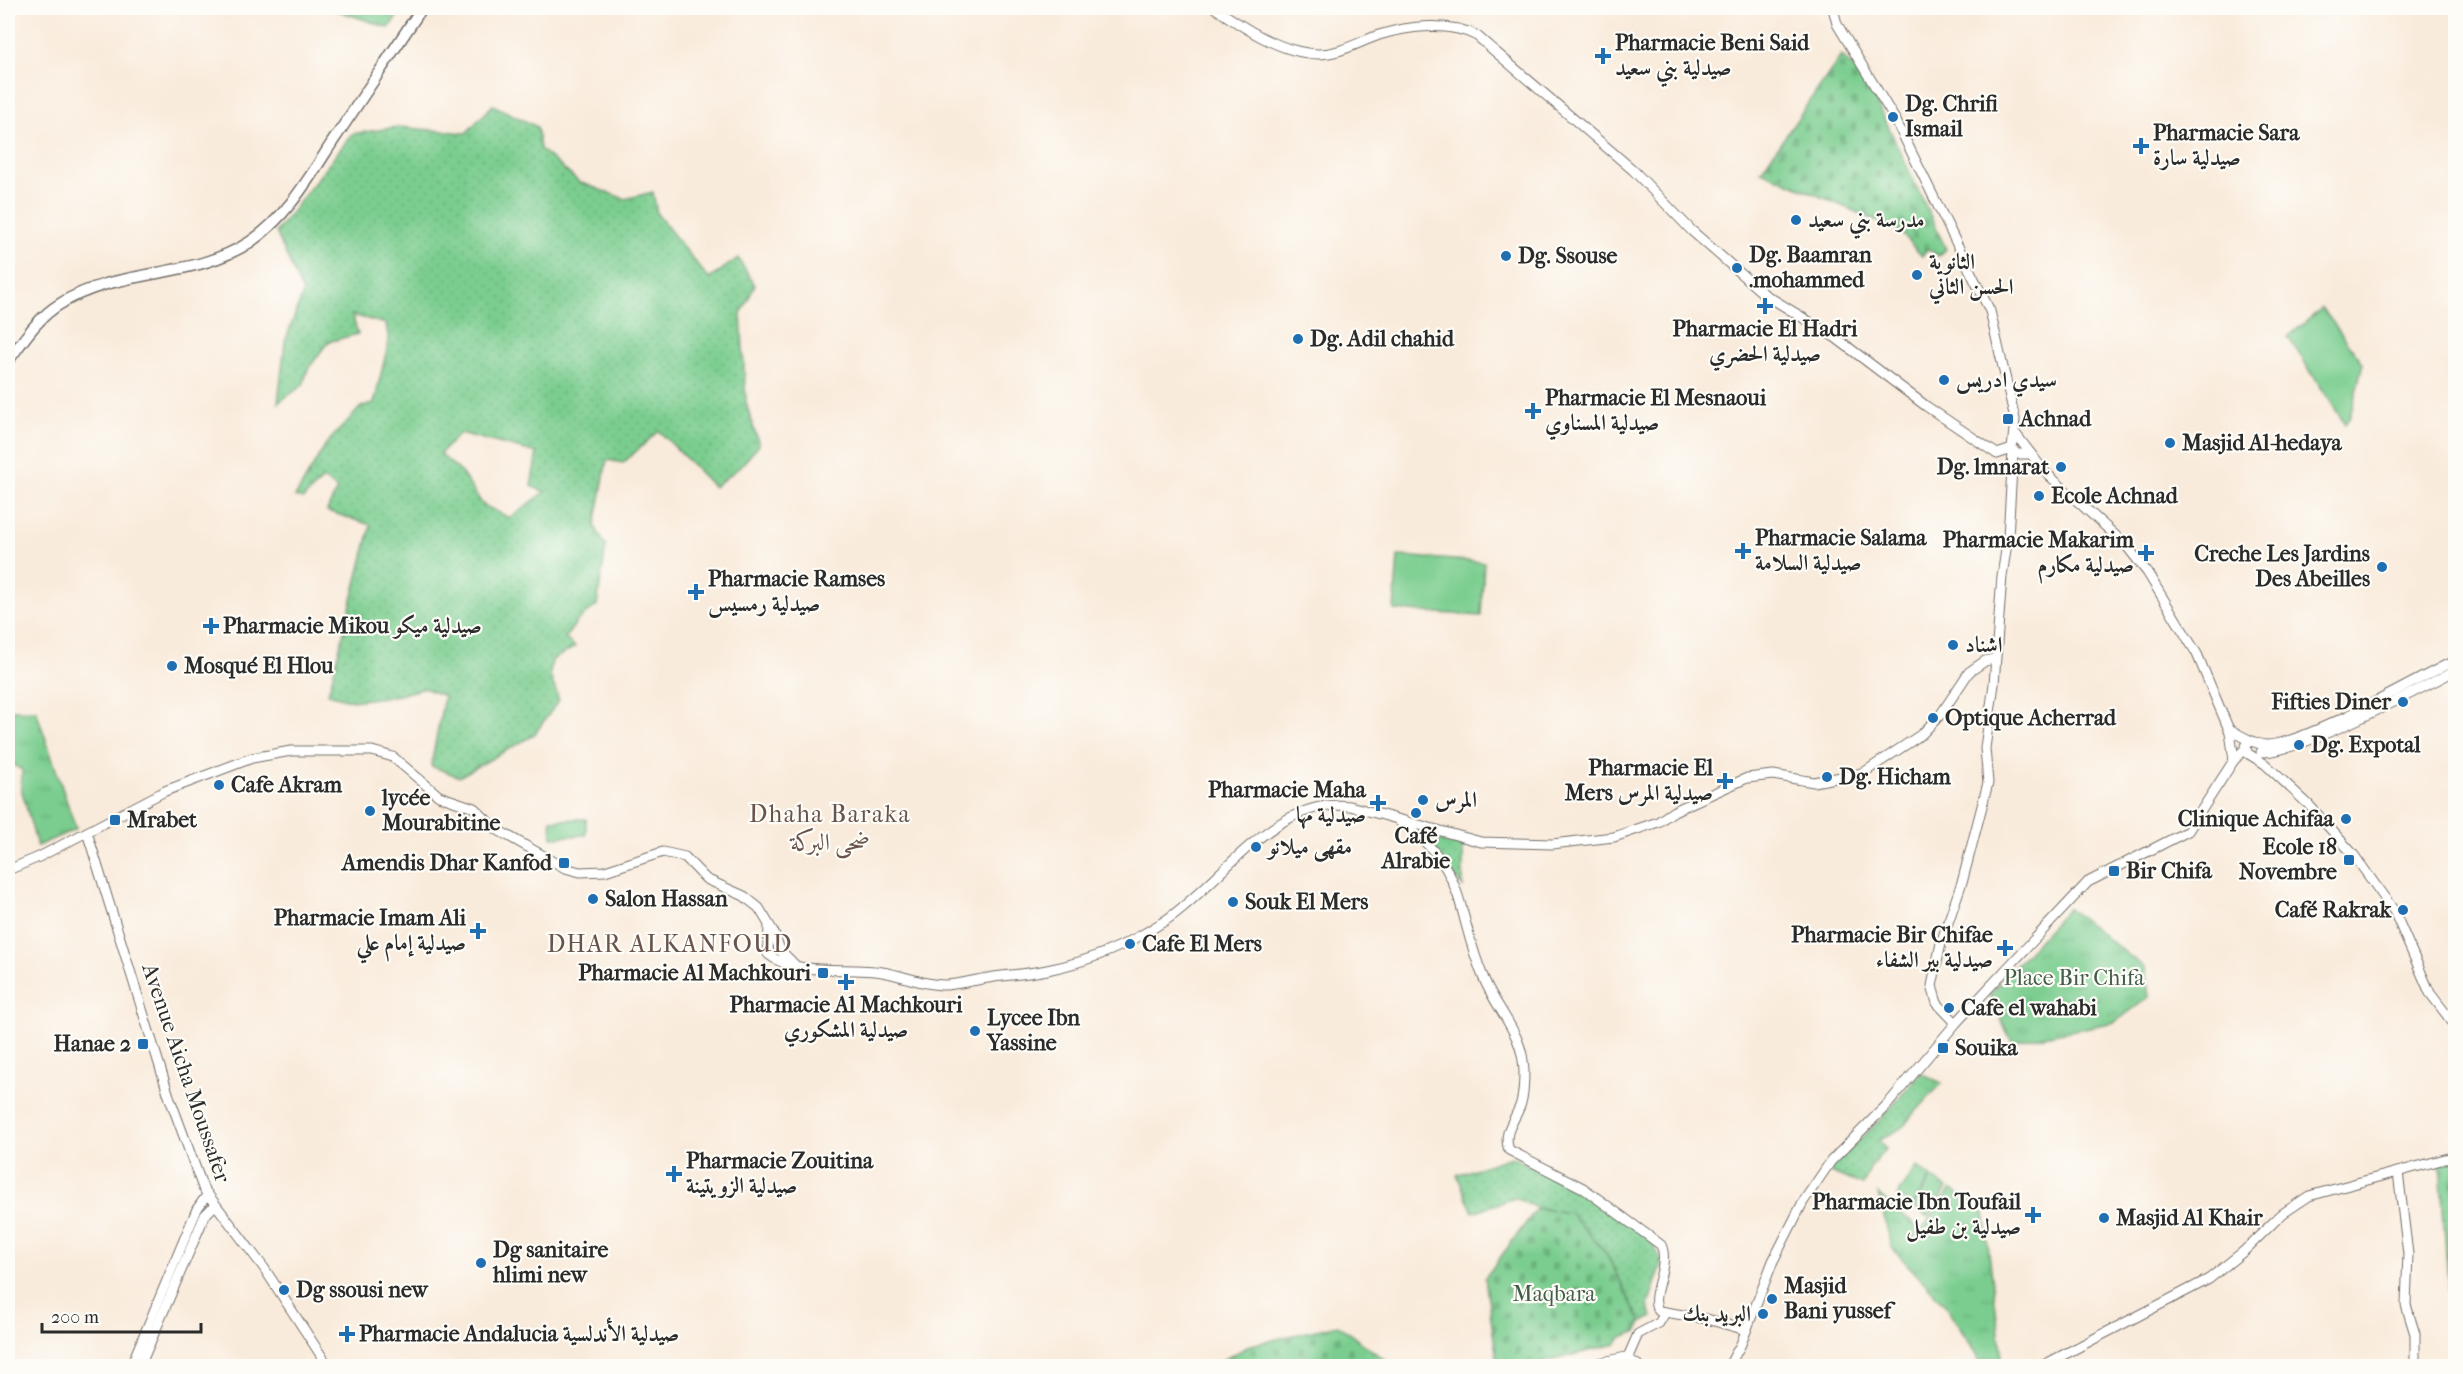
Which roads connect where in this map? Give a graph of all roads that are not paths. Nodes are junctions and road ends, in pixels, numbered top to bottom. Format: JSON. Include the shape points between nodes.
{"nodes":[{"id":1,"x":413,"y":8,"type":"edge"},
{"id":2,"x":422,"y":8,"type":"edge"},
{"id":3,"x":1215,"y":8,"type":"edge"},
{"id":4,"x":1833,"y":8,"type":"edge"},
{"id":5,"x":8,"y":350,"type":"edge"},
{"id":6,"x":8,"y":361,"type":"edge"},
{"id":7,"x":2018,"y":448,"type":"junction"},
{"id":8,"x":1994,"y":659,"type":"junction"},
{"id":9,"x":2456,"y":660,"type":"edge"},
{"id":10,"x":2456,"y":670,"type":"edge"},
{"id":11,"x":2229,"y":730,"type":"junction"},
{"id":12,"x":2253,"y":750,"type":"junction"},
{"id":13,"x":2234,"y":760,"type":"junction"},
{"id":14,"x":2228,"y":773,"type":"junction"},
{"id":15,"x":1395,"y":819,"type":"junction"},
{"id":16,"x":87,"y":832,"type":"junction"},
{"id":17,"x":8,"y":870,"type":"edge"},
{"id":18,"x":1956,"y":1023,"type":"junction"},
{"id":19,"x":2456,"y":1027,"type":"edge"},
{"id":20,"x":2456,"y":1156,"type":"edge"},
{"id":21,"x":2398,"y":1172,"type":"junction"},
{"id":22,"x":207,"y":1195,"type":"junction"},
{"id":23,"x":215,"y":1205,"type":"junction"},
{"id":24,"x":1665,"y":1313,"type":"junction"},
{"id":25,"x":1746,"y":1330,"type":"junction"},
{"id":26,"x":1628,"y":1357,"type":"junction"},
{"id":27,"x":131,"y":1366,"type":"edge"},
{"id":28,"x":140,"y":1366,"type":"edge"},
{"id":29,"x":328,"y":1366,"type":"edge"},
{"id":30,"x":1585,"y":1366,"type":"edge"},
{"id":31,"x":1639,"y":1366,"type":"edge"},
{"id":32,"x":1729,"y":1366,"type":"edge"},
{"id":33,"x":2042,"y":1366,"type":"edge"},
{"id":34,"x":2415,"y":1366,"type":"edge"}],
"edges":[{"from":1,"to":5,"type":"main road","via":[[273,217],[240,241],[204,257],[120,273],[68,293],[45,307]]},
{"from":2,"to":6,"type":"main road","via":[[275,223],[237,250],[210,261],[118,280],[63,302],[48,312]]},
{"from":3,"to":7,"type":"street","via":[[1268,40],[1305,53],[1331,53],[1405,29],[1454,27],[1477,36],[1633,170],[1692,231],[1764,294],[1836,339],[1997,454]]},
{"from":4,"to":7,"type":"street","via":[[1837,24],[1896,121],[1987,304],[2014,410]]},
{"from":7,"to":8,"type":"street"},
{"from":7,"to":11,"type":"street","via":[[2127,545],[2194,648]]},
{"from":8,"to":15,"type":"street","via":[[1969,672],[1930,727],[1863,773],[1814,782],[1773,775],[1747,778],[1658,822],[1595,840],[1552,844],[1486,842]]},
{"from":8,"to":18,"type":"street","via":[[1985,748],[1988,783],[1932,986],[1937,1003]]},
{"from":9,"to":12,"type":"street","via":[[2306,734]]},
{"from":10,"to":12,"type":"street","via":[[2303,743],[2274,752]]},
{"from":11,"to":12,"type":"street"},
{"from":11,"to":13,"type":"street"},
{"from":12,"to":13,"type":"street"},
{"from":12,"to":14,"type":"street"},
{"from":12,"to":19,"type":"street","via":[[2348,848],[2394,910],[2430,993]]},
{"from":13,"to":14,"type":"street"},
{"from":14,"to":18,"type":"street","via":[[2188,831],[2088,882]]},
{"from":15,"to":16,"type":"street","via":[[1340,805],[1299,815],[1262,835],[1163,922],[1110,950],[1049,970],[944,985],[882,972],[786,963],[775,949],[770,925],[752,902],[706,879],[690,860],[663,852],[605,871],[565,868],[496,829],[474,808],[439,796],[393,757],[372,751],[291,751],[252,758],[165,791]]},
{"from":15,"to":24,"type":"street","via":[[1430,847],[1453,878],[1479,969],[1522,1048],[1523,1092],[1507,1132],[1509,1150],[1581,1187],[1661,1245],[1664,1267],[1655,1305]]},
{"from":16,"to":17,"type":"street"},
{"from":16,"to":22,"type":"street","name":"Avenue Aicha Moussafer","via":[[169,1096]]},
{"from":18,"to":25,"type":"street","via":[[1887,1105],[1816,1180],[1773,1261]]},
{"from":20,"to":21,"type":"street"},
{"from":21,"to":33,"type":"street","via":[[2309,1196],[2282,1214],[2209,1279]]},
{"from":21,"to":34,"type":"street","via":[[2408,1254],[2406,1305],[2415,1334]]},
{"from":22,"to":23,"type":"street","name":"Avenue Aicha Moussafer"},
{"from":22,"to":27,"type":"street","via":[[197,1209]]},
{"from":23,"to":28,"type":"street","via":[[205,1215]]},
{"from":23,"to":29,"type":"street","name":"Avenue Aicha Moussafer","via":[[264,1268]]},
{"from":24,"to":25,"type":"street","via":[[1697,1316]]},
{"from":24,"to":26,"type":"street","via":[[1659,1323],[1636,1336]]},
{"from":25,"to":32,"type":"street"},
{"from":26,"to":30,"type":"street"},
{"from":26,"to":31,"type":"street"}]}
